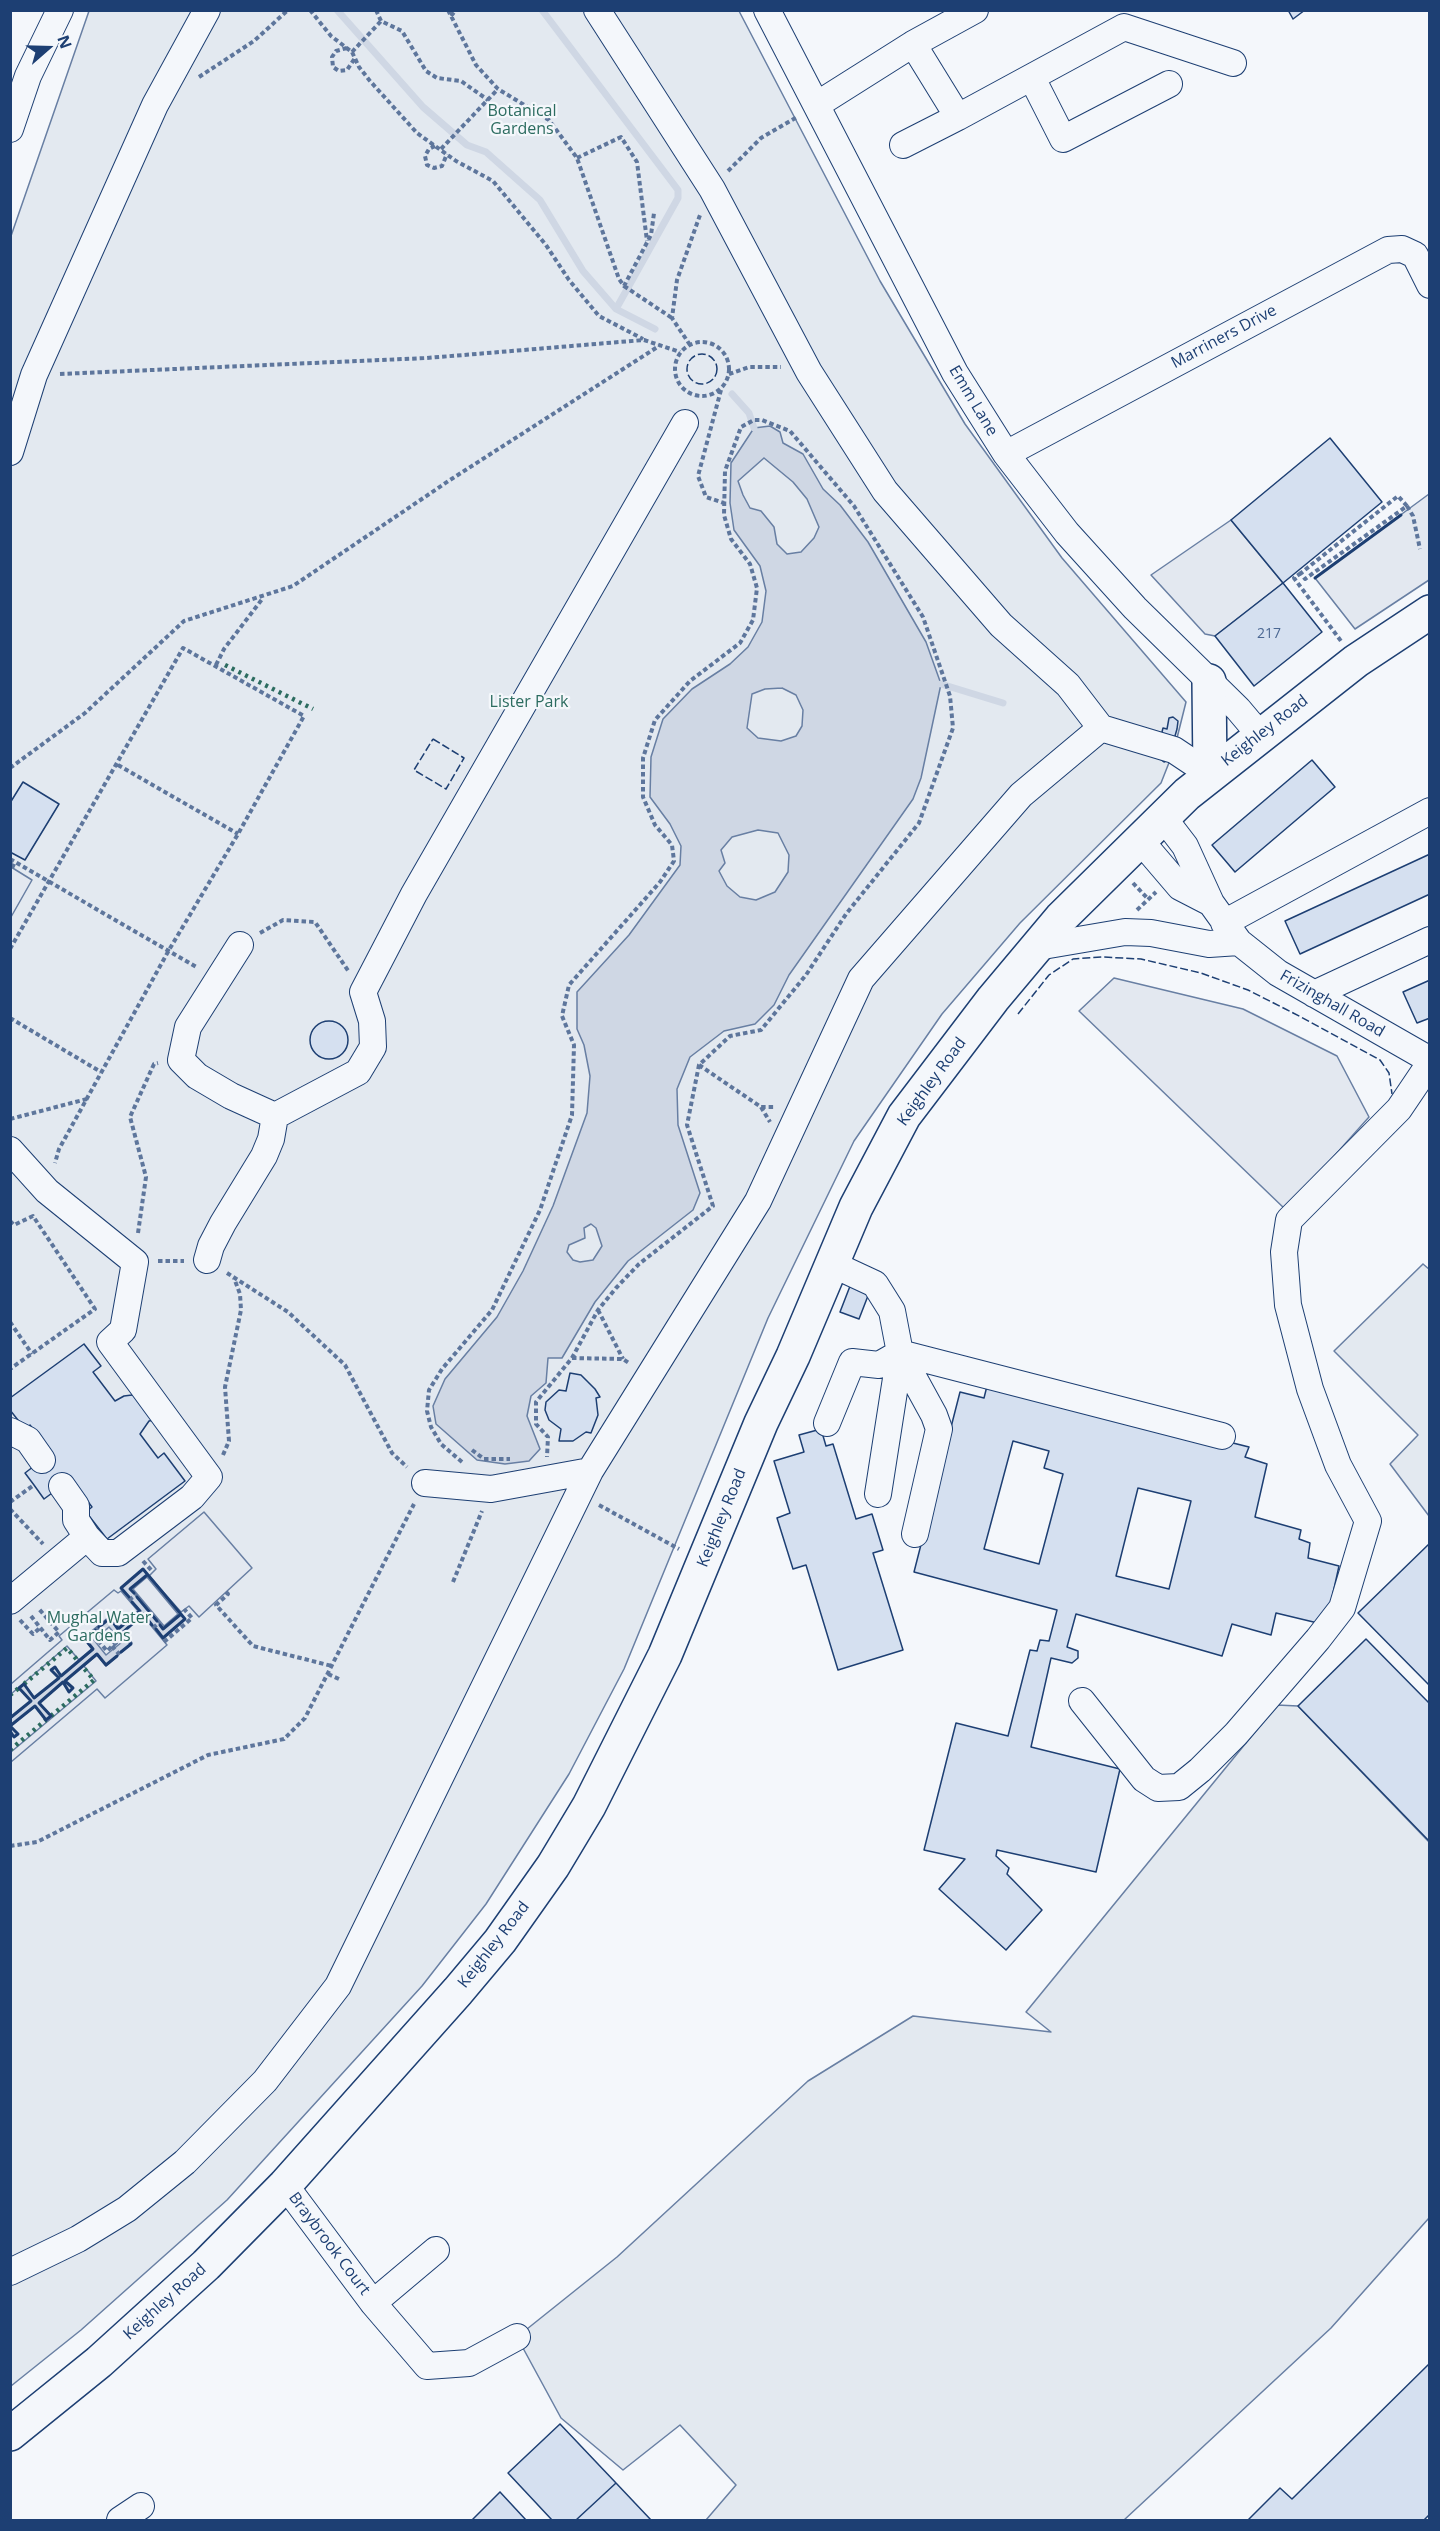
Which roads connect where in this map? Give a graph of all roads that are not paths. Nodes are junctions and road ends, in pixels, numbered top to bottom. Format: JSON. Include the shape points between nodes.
{"nodes":[{"id":1,"x":60,"y":10,"type":"edge"},
{"id":2,"x":207,"y":10,"type":"edge"},
{"id":3,"x":597,"y":10,"type":"edge"},
{"id":4,"x":767,"y":10,"type":"edge"},
{"id":5,"x":975,"y":10,"type":"edge"},
{"id":6,"x":913,"y":44,"type":"junction"},
{"id":7,"x":1233,"y":63,"type":"dead end"},
{"id":8,"x":19,"y":72,"type":"edge"},
{"id":9,"x":1032,"y":78,"type":"junction"},
{"id":10,"x":1170,"y":84,"type":"dead end"},
{"id":11,"x":818,"y":104,"type":"junction"},
{"id":12,"x":958,"y":117,"type":"junction"},
{"id":13,"x":10,"y":129,"type":"edge"},
{"id":14,"x":903,"y":145,"type":"dead end"},
{"id":15,"x":1430,"y":285,"type":"edge"},
{"id":16,"x":685,"y":423,"type":"dead end"},
{"id":17,"x":10,"y":452,"type":"edge"},
{"id":18,"x":1006,"y":453,"type":"junction"},
{"id":19,"x":1430,"y":612,"type":"edge"},
{"id":20,"x":1209,"y":681,"type":"junction"},
{"id":21,"x":1101,"y":728,"type":"junction"},
{"id":22,"x":1260,"y":735,"type":"junction"},
{"id":23,"x":1210,"y":774,"type":"junction"},
{"id":24,"x":1430,"y":811,"type":"edge"},
{"id":25,"x":1162,"y":816,"type":"junction"},
{"id":26,"x":1139,"y":839,"type":"junction"},
{"id":27,"x":1225,"y":923,"type":"junction"},
{"id":28,"x":1430,"y":940,"type":"edge"},
{"id":29,"x":240,"y":945,"type":"road end"},
{"id":30,"x":1037,"y":947,"type":"junction"},
{"id":31,"x":1314,"y":994,"type":"junction"},
{"id":32,"x":1428,"y":1059,"type":"edge"},
{"id":33,"x":275,"y":1116,"type":"junction"},
{"id":34,"x":14,"y":1163,"type":"edge"},
{"id":35,"x":207,"y":1260,"type":"dead end"},
{"id":36,"x":832,"y":1264,"type":"junction"},
{"id":37,"x":900,"y":1353,"type":"junction"},
{"id":38,"x":827,"y":1424,"type":"dead end"},
{"id":39,"x":10,"y":1431,"type":"edge"},
{"id":40,"x":1222,"y":1436,"type":"dead end"},
{"id":41,"x":42,"y":1460,"type":"dead end"},
{"id":42,"x":584,"y":1482,"type":"junction"},
{"id":43,"x":425,"y":1483,"type":"road end"},
{"id":44,"x":62,"y":1486,"type":"dead end"},
{"id":45,"x":878,"y":1494,"type":"dead end"},
{"id":46,"x":915,"y":1534,"type":"dead end"},
{"id":47,"x":87,"y":1537,"type":"junction"},
{"id":48,"x":14,"y":1610,"type":"edge"},
{"id":49,"x":1082,"y":1701,"type":"dead end"},
{"id":50,"x":285,"y":2185,"type":"junction"},
{"id":51,"x":436,"y":2250,"type":"dead end"},
{"id":52,"x":10,"y":2272,"type":"edge"},
{"id":53,"x":373,"y":2303,"type":"junction"},
{"id":54,"x":517,"y":2337,"type":"dead end"},
{"id":55,"x":10,"y":2434,"type":"edge"},
{"id":56,"x":141,"y":2506,"type":"dead end"},
{"id":57,"x":120,"y":2520,"type":"edge"}],
"edges":[{"from":1,"to":8,"type":"street"},
{"from":2,"to":17,"type":"street","via":[[155,105],[32,381]]},
{"from":3,"to":21,"type":"street","via":[[712,189],[809,372],[885,491],[1001,626],[1068,684]]},
{"from":4,"to":11,"type":"street","name":"Emm Lane"},
{"from":5,"to":6,"type":"street"},
{"from":6,"to":11,"type":"street"},
{"from":6,"to":12,"type":"street"},
{"from":7,"to":9,"type":"street","via":[[1124,27]]},
{"from":8,"to":13,"type":"street"},
{"from":9,"to":10,"type":"street","via":[[1063,139]]},
{"from":9,"to":12,"type":"street"},
{"from":11,"to":18,"type":"street","name":"Emm Lane","via":[[955,373]]},
{"from":12,"to":14,"type":"street"},
{"from":15,"to":18,"type":"street","name":"Marriners Drive","via":[[1415,255],[1402,249],[1388,250]]},
{"from":16,"to":33,"type":"street","via":[[414,894],[363,992],[372,1021],[373,1047],[358,1072]]},
{"from":18,"to":20,"type":"street","name":"Emm Lane","via":[[1074,541]]},
{"from":19,"to":22,"type":"highway","name":"Keighley Road","via":[[1356,661]]},
{"from":20,"to":22,"type":"street","name":"Emm Lane"},
{"from":20,"to":23,"type":"highway"},
{"from":21,"to":23,"type":"street","via":[[1174,750]]},
{"from":21,"to":42,"type":"street","via":[[1021,795],[861,979],[758,1201]]},
{"from":22,"to":23,"type":"highway","name":"Keighley Road"},
{"from":23,"to":25,"type":"highway","name":"Keighley Road"},
{"from":24,"to":27,"type":"street"},
{"from":25,"to":26,"type":"highway","name":"Keighley Road"},
{"from":25,"to":27,"type":"street","name":"Frizinghall Road","via":[[1185,846]]},
{"from":26,"to":27,"type":"street","name":"Frizinghall Road","via":[[1180,887]]},
{"from":26,"to":30,"type":"highway","name":"Keighley Road"},
{"from":27,"to":30,"type":"street","via":[[1209,944],[1125,932]]},
{"from":27,"to":31,"type":"street","name":"Frizinghall Road","via":[[1278,973]]},
{"from":28,"to":31,"type":"street"},
{"from":29,"to":33,"type":"street","via":[[188,1027],[181,1060],[205,1081]]},
{"from":30,"to":36,"type":"highway","name":"Keighley Road","via":[[904,1116],[856,1207]]},
{"from":31,"to":32,"type":"street","name":"Frizinghall Road"},
{"from":32,"to":49,"type":"street","via":[[1399,1109],[1289,1220],[1284,1252],[1288,1305],[1310,1389],[1338,1465],[1368,1521],[1342,1608],[1236,1734],[1179,1787],[1158,1788],[1144,1779]]},
{"from":33,"to":35,"type":"street","via":[[264,1156],[223,1223]]},
{"from":34,"to":47,"type":"street","via":[[135,1262],[123,1330],[110,1342],[209,1477],[192,1497],[118,1552],[102,1553]]},
{"from":36,"to":37,"type":"street","via":[[876,1284],[892,1311]]},
{"from":36,"to":50,"type":"highway","name":"Keighley Road","via":[[665,1655],[589,1806],[500,1941]]},
{"from":37,"to":38,"type":"street","via":[[879,1365],[852,1362]]},
{"from":37,"to":40,"type":"street"},
{"from":37,"to":45,"type":"street"},
{"from":37,"to":46,"type":"street","via":[[939,1429]]},
{"from":39,"to":41,"type":"street","via":[[28,1440]]},
{"from":42,"to":43,"type":"street","via":[[552,1478],[491,1489]]},
{"from":42,"to":52,"type":"street","via":[[338,1986],[266,2081],[185,2162],[127,2209],[78,2239]]},
{"from":44,"to":47,"type":"street","via":[[76,1506],[76,1520]]},
{"from":47,"to":48,"type":"street","via":[[59,1560]]},
{"from":50,"to":53,"type":"street","name":"Braybrook Court"},
{"from":50,"to":55,"type":"highway","name":"Keighley Road","via":[[206,2265],[99,2362]]},
{"from":51,"to":53,"type":"street","name":"Braybrook Court"},
{"from":53,"to":54,"type":"street","name":"Braybrook Court","via":[[427,2366],[469,2363]]},
{"from":56,"to":57,"type":"street"}]}
